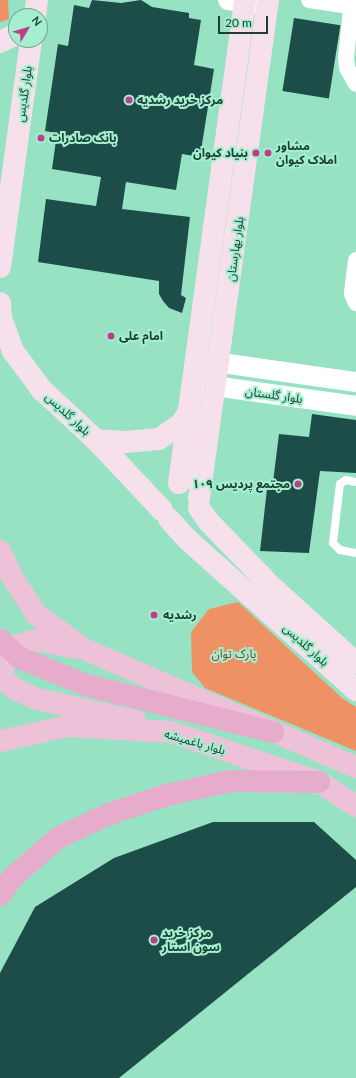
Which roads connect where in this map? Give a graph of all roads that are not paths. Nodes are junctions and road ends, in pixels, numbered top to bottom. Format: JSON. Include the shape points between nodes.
{"nodes":[{"id":1,"x":309,"y":0,"type":"edge"},
{"id":2,"x":239,"y":1,"type":"edge"},
{"id":3,"x":268,"y":3,"type":"edge"},
{"id":4,"x":353,"y":4,"type":"edge"},
{"id":5,"x":30,"y":48,"type":"edge"},
{"id":6,"x":356,"y":84,"type":"edge"},
{"id":7,"x":356,"y":260,"type":"edge"},
{"id":8,"x":0,"y":267,"type":"edge"},
{"id":9,"x":0,"y":303,"type":"edge"},
{"id":10,"x":356,"y":303,"type":"edge"},
{"id":11,"x":196,"y":360,"type":"junction"},
{"id":12,"x":219,"y":363,"type":"junction"},
{"id":13,"x":356,"y":382,"type":"edge"},
{"id":14,"x":193,"y":383,"type":"junction"},
{"id":15,"x":216,"y":386,"type":"junction"},
{"id":16,"x":356,"y":406,"type":"edge"},
{"id":17,"x":189,"y":411,"type":"junction"},
{"id":18,"x":96,"y":440,"type":"junction"},
{"id":19,"x":180,"y":482,"type":"junction"},
{"id":20,"x":356,"y":482,"type":"edge"},
{"id":21,"x":199,"y":503,"type":"junction"},
{"id":22,"x":166,"y":514,"type":"junction"},
{"id":23,"x":0,"y":551,"type":"edge"},
{"id":24,"x":356,"y":553,"type":"edge"},
{"id":25,"x":0,"y":640,"type":"edge"},
{"id":26,"x":84,"y":649,"type":"junction"},
{"id":27,"x":356,"y":663,"type":"edge"},
{"id":28,"x":356,"y":690,"type":"edge"},
{"id":29,"x":170,"y":732,"type":"junction"},
{"id":30,"x":273,"y":732,"type":"junction"},
{"id":31,"x":0,"y":741,"type":"edge"},
{"id":32,"x":356,"y":768,"type":"edge"},
{"id":33,"x":319,"y":782,"type":"junction"},
{"id":34,"x":356,"y":806,"type":"edge"},
{"id":35,"x":0,"y":895,"type":"edge"}],
"edges":[{"from":1,"to":4,"type":"street"},
{"from":2,"to":3,"type":"street"},
{"from":2,"to":11,"type":"main road","name":"بلوار بهارستان"},
{"from":3,"to":12,"type":"main road","name":"بلوار بهارستان"},
{"from":4,"to":6,"type":"street","via":[[346,58],[347,68]]},
{"from":5,"to":8,"type":"main road","name":"بلوار گلدیس"},
{"from":7,"to":10,"type":"street","via":[[352,294]]},
{"from":9,"to":18,"type":"main road","name":"بلوار گلدیس","via":[[1,318],[13,351],[42,390]]},
{"from":11,"to":12,"type":"street","name":"بلوار گلستان"},
{"from":11,"to":14,"type":"main road","name":"بلوار بهارستان"},
{"from":12,"to":13,"type":"street","name":"بلوار گلستان"},
{"from":12,"to":15,"type":"main road","name":"بلوار بهارستان"},
{"from":14,"to":15,"type":"street","name":"بلوار گلستان"},
{"from":14,"to":17,"type":"main road","name":"بلوار بهارستان"},
{"from":15,"to":16,"type":"street","name":"بلوار گلستان"},
{"from":15,"to":21,"type":"main road","name":"بلوار بهارستان"},
{"from":17,"to":18,"type":"main road","via":[[181,424],[159,439],[125,442]]},
{"from":17,"to":19,"type":"main road","name":"بلوار بهارستان"},
{"from":18,"to":22,"type":"main road","name":"بلوار گلدیس"},
{"from":19,"to":21,"type":"main road","via":[[194,488]]},
{"from":19,"to":22,"type":"main road","via":[[164,492]]},
{"from":20,"to":24,"type":"lane","via":[[346,480],[340,484],[332,543],[340,550]]},
{"from":21,"to":22,"type":"main road","via":[[190,520],[179,522]]},
{"from":21,"to":27,"type":"main road","name":"بلوار گلدیس","via":[[208,521],[273,588]]},
{"from":22,"to":28,"type":"main road","name":"بلوار گلدیس","via":[[187,539]]},
{"from":23,"to":26,"type":"main road","via":[[12,577],[36,614]]},
{"from":25,"to":30,"type":"highway","via":[[20,658],[86,685]]},
{"from":26,"to":29,"type":"main road","via":[[36,640],[16,645],[5,658],[2,678],[15,689],[34,698],[104,712]]},
{"from":26,"to":30,"type":"main road"},
{"from":29,"to":31,"type":"main road","name":"بلوار باغمیشه","via":[[69,726]]},
{"from":29,"to":33,"type":"main road","name":"بلوار باغمیشه"},
{"from":30,"to":32,"type":"main road"},
{"from":33,"to":34,"type":"main road","name":"بلوار باغمیشه"},
{"from":33,"to":35,"type":"highway","via":[[230,781],[167,795],[109,814],[58,838],[13,877]]}]}
